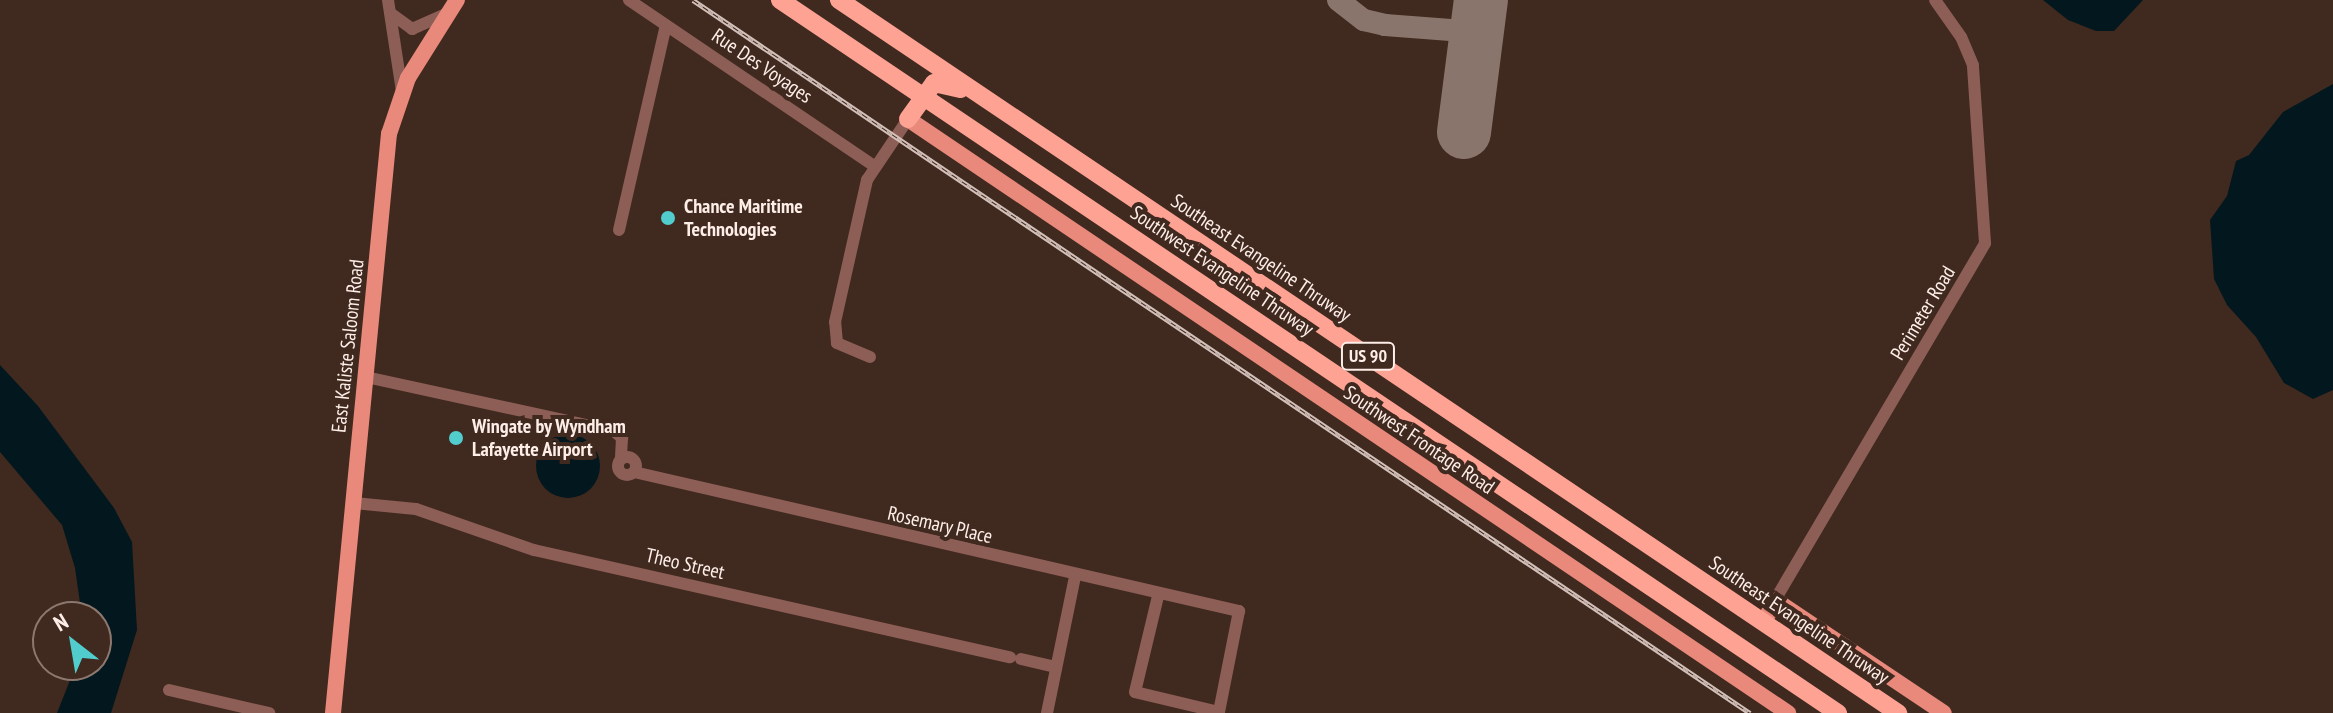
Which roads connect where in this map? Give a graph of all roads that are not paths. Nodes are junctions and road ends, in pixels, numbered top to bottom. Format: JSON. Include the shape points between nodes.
{"nodes":[{"id":1,"x":629,"y":0,"type":"edge"},
{"id":2,"x":780,"y":0,"type":"edge"},
{"id":3,"x":839,"y":0,"type":"edge"},
{"id":4,"x":1935,"y":0,"type":"edge"},
{"id":5,"x":390,"y":6,"type":"edge"},
{"id":6,"x":452,"y":6,"type":"edge"},
{"id":7,"x":666,"y":25,"type":"junction"},
{"id":8,"x":402,"y":92,"type":"junction"},
{"id":9,"x":978,"y":93,"type":"junction"},
{"id":10,"x":923,"y":96,"type":"junction"},
{"id":11,"x":952,"y":116,"type":"junction"},
{"id":12,"x":908,"y":119,"type":"junction"},
{"id":13,"x":873,"y":165,"type":"junction"},
{"id":14,"x":619,"y":230,"type":"dead end"},
{"id":15,"x":870,"y":357,"type":"dead end"},
{"id":16,"x":366,"y":377,"type":"junction"},
{"id":17,"x":354,"y":503,"type":"junction"},
{"id":18,"x":1075,"y":577,"type":"junction"},
{"id":19,"x":1158,"y":596,"type":"junction"},
{"id":20,"x":1775,"y":600,"type":"junction"},
{"id":21,"x":1689,"y":613,"type":"junction"},
{"id":22,"x":1764,"y":622,"type":"junction"},
{"id":23,"x":1056,"y":667,"type":"junction"},
{"id":24,"x":169,"y":690,"type":"dead end"},
{"id":25,"x":269,"y":713,"type":"edge"},
{"id":26,"x":333,"y":713,"type":"edge"},
{"id":27,"x":1047,"y":713,"type":"edge"},
{"id":28,"x":1788,"y":713,"type":"edge"},
{"id":29,"x":1838,"y":713,"type":"edge"},
{"id":30,"x":1898,"y":713,"type":"edge"},
{"id":31,"x":1944,"y":713,"type":"edge"}],
"edges":[{"from":1,"to":7,"type":"street","name":"Rue Des Voyages"},
{"from":2,"to":10,"type":"highway","name":"Southwest Evangeline Thruway","number":"US 90"},
{"from":3,"to":9,"type":"highway","name":"Southeast Evangeline Thruway","number":"US 90"},
{"from":4,"to":20,"type":"street","name":"Perimeter Road","via":[[1973,65],[1985,243]]},
{"from":5,"to":6,"type":"street","via":[[400,25],[412,29]]},
{"from":5,"to":8,"type":"street"},
{"from":6,"to":8,"type":"main road","name":"East Kaliste Saloom Road"},
{"from":7,"to":13,"type":"street","name":"Rue Des Voyages"},
{"from":7,"to":14,"type":"street"},
{"from":8,"to":16,"type":"main road","name":"East Kaliste Saloom Road","via":[[387,150]]},
{"from":9,"to":10,"type":"highway","via":[[939,81]]},
{"from":9,"to":22,"type":"highway","name":"Southeast Evangeline Thruway","number":"US 90"},
{"from":10,"to":11,"type":"highway","name":"Southwest Evangeline Thruway","number":"US 90"},
{"from":10,"to":12,"type":"highway"},
{"from":11,"to":12,"type":"highway","via":[[928,112]]},
{"from":11,"to":21,"type":"highway","name":"Southwest Evangeline Thruway","number":"US 90"},
{"from":12,"to":13,"type":"street"},
{"from":12,"to":28,"type":"main road","name":"Southwest Frontage Road"},
{"from":13,"to":15,"type":"street","via":[[835,322],[837,343]]},
{"from":16,"to":17,"type":"main road","name":"East Kaliste Saloom Road"},
{"from":16,"to":18,"type":"street","name":"Rosemary Place","via":[[614,431],[622,438],[621,459],[632,459],[634,472]]},
{"from":17,"to":23,"type":"street","name":"Theo Street","via":[[416,509],[534,550]]},
{"from":17,"to":26,"type":"main road","name":"East Kaliste Saloom Road"},
{"from":18,"to":19,"type":"street","name":"Rosemary Place"},
{"from":18,"to":23,"type":"street"},
{"from":19,"to":19,"type":"street","name":"Rosemary Place","via":[[1135,692],[1219,712],[1239,611]]},
{"from":20,"to":22,"type":"main road","name":"Perimeter Road"},
{"from":20,"to":31,"type":"main road"},
{"from":21,"to":22,"type":"highway","via":[[1743,639]]},
{"from":21,"to":29,"type":"highway","name":"Southwest Evangeline Thruway","number":"US 90"},
{"from":22,"to":30,"type":"highway","name":"Southeast Evangeline Thruway","number":"US 90"},
{"from":23,"to":27,"type":"street"},
{"from":24,"to":25,"type":"street"}]}
